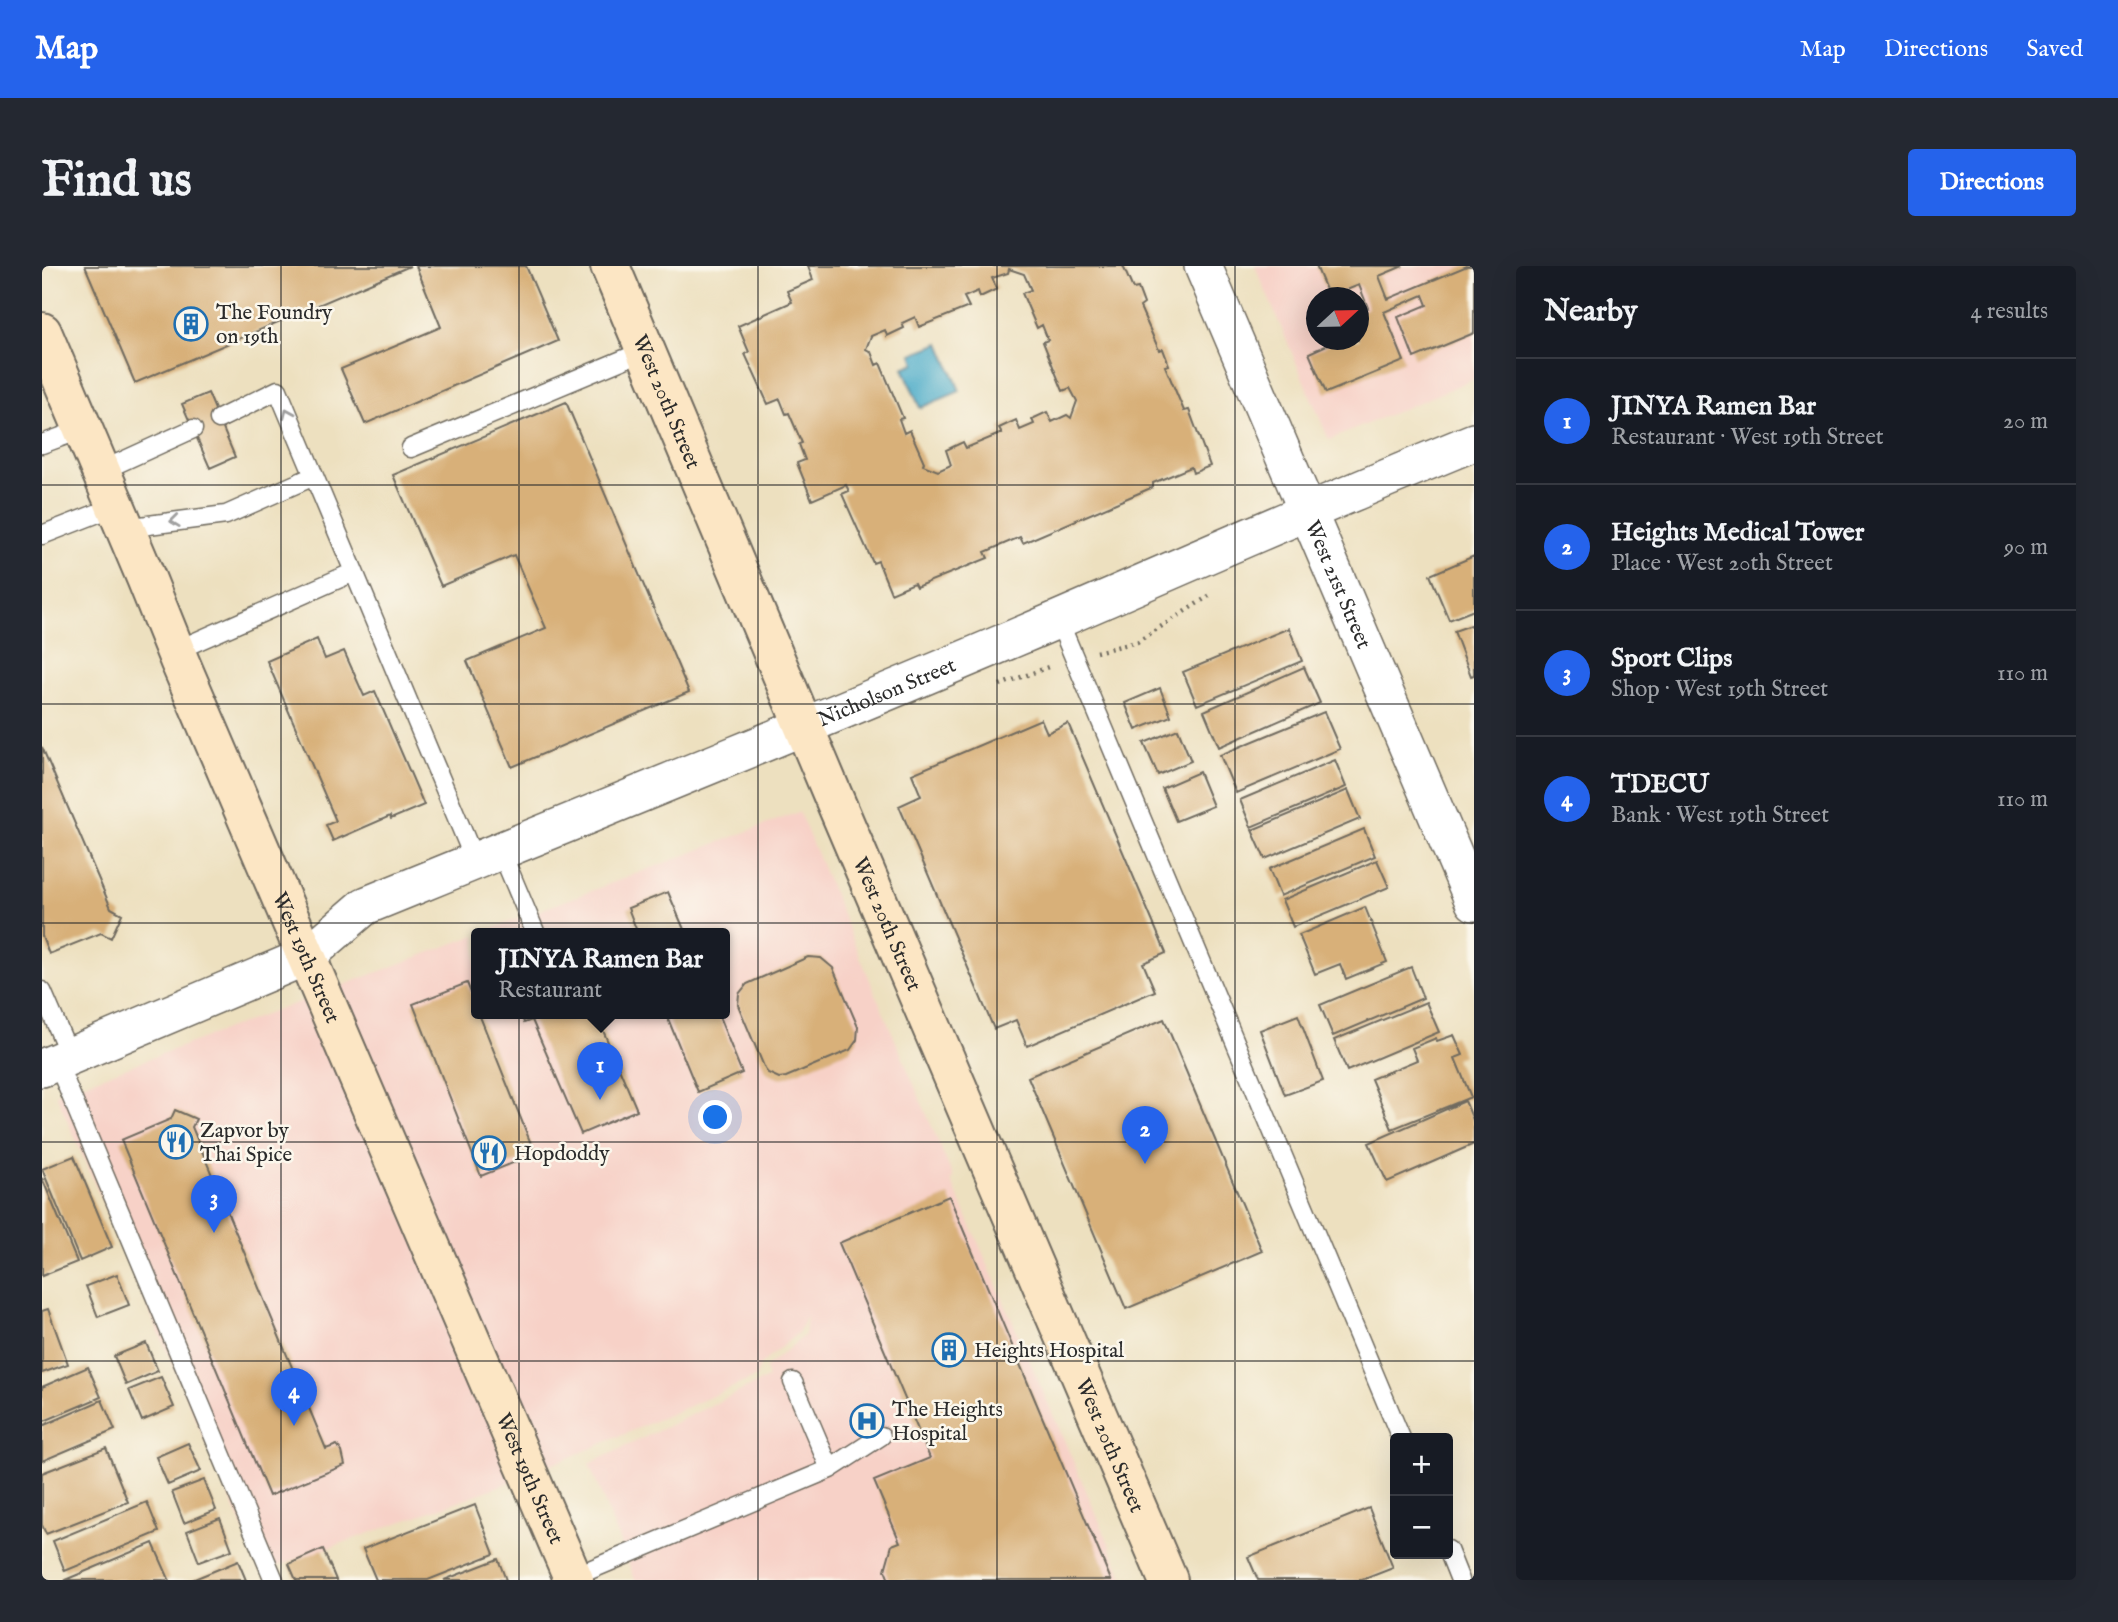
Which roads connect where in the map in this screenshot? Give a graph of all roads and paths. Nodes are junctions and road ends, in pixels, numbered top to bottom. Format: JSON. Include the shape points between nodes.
{"nodes":[{"id":1,"x":610,"y":266,"type":"edge"},
{"id":2,"x":1203,"y":266,"type":"edge"},
{"id":3,"x":44,"y":345,"type":"edge"},
{"id":4,"x":646,"y":351,"type":"junction"},
{"id":5,"x":219,"y":419,"type":"dead end"},
{"id":6,"x":83,"y":429,"type":"junction"},
{"id":7,"x":193,"y":429,"type":"dead end"},
{"id":8,"x":1474,"y":442,"type":"edge"},
{"id":9,"x":42,"y":444,"type":"edge"},
{"id":10,"x":411,"y":448,"type":"dead end"},
{"id":11,"x":101,"y":471,"type":"junction"},
{"id":12,"x":314,"y":476,"type":"junction"},
{"id":13,"x":1307,"y":511,"type":"junction"},
{"id":14,"x":120,"y":517,"type":"junction"},
{"id":15,"x":42,"y":536,"type":"edge"},
{"id":16,"x":354,"y":572,"type":"junction"},
{"id":17,"x":1221,"y":590,"type":"dead end"},
{"id":18,"x":1058,"y":620,"type":"junction"},
{"id":19,"x":175,"y":651,"type":"junction"},
{"id":20,"x":1084,"y":655,"type":"dead end"},
{"id":21,"x":804,"y":726,"type":"junction"},
{"id":22,"x":488,"y":856,"type":"junction"},
{"id":23,"x":1474,"y":902,"type":"edge"},
{"id":24,"x":532,"y":928,"type":"edge"},
{"id":25,"x":307,"y":956,"type":"junction"},
{"id":26,"x":42,"y":991,"type":"edge"},
{"id":27,"x":56,"y":1062,"type":"edge"},
{"id":28,"x":793,"y":1382,"type":"dead end"},
{"id":29,"x":1399,"y":1433,"type":"edge"},
{"id":30,"x":881,"y":1436,"type":"dead end"},
{"id":31,"x":830,"y":1469,"type":"junction"},
{"id":32,"x":1452,"y":1559,"type":"edge"},
{"id":33,"x":574,"y":1578,"type":"edge"},
{"id":34,"x":274,"y":1580,"type":"edge"},
{"id":35,"x":1168,"y":1580,"type":"edge"},
{"id":36,"x":1460,"y":1580,"type":"edge"}],
"edges":[{"from":1,"to":4,"type":"main road","name":"West 20th Street"},
{"from":2,"to":13,"type":"street","name":"West 21st Street"},
{"from":3,"to":6,"type":"main road","name":"West 19th Street"},
{"from":4,"to":10,"type":"lane"},
{"from":4,"to":21,"type":"main road","name":"West 20th Street"},
{"from":12,"to":5,"type":"lane","one_way":true,"via":[[278,390]]},
{"from":6,"to":9,"type":"lane"},
{"from":6,"to":11,"type":"main road","name":"West 19th Street"},
{"from":7,"to":11,"type":"lane"},
{"from":8,"to":13,"type":"street","name":"Nicholson Street"},
{"from":11,"to":14,"type":"main road","name":"West 19th Street"},
{"from":12,"to":14,"type":"lane","one_way":true,"via":[[226,515]]},
{"from":12,"to":16,"type":"lane"},
{"from":13,"to":18,"type":"street","name":"Nicholson Street"},
{"from":13,"to":23,"type":"street","name":"West 21st Street"},
{"from":14,"to":15,"type":"lane"},
{"from":14,"to":19,"type":"main road","name":"West 19th Street"},
{"from":16,"to":19,"type":"lane"},
{"from":16,"to":22,"type":"lane"},
{"from":17,"to":20,"type":"path","via":[[1137,642]]},
{"from":18,"to":21,"type":"street","name":"Nicholson Street"},
{"from":18,"to":29,"type":"lane"},
{"from":19,"to":25,"type":"main road","name":"West 19th Street"},
{"from":21,"to":22,"type":"street","name":"Nicholson Street"},
{"from":21,"to":35,"type":"main road","name":"West 20th Street"},
{"from":22,"to":24,"type":"lane"},
{"from":22,"to":25,"type":"street","name":"Nicholson Street","via":[[365,906]]},
{"from":25,"to":27,"type":"street","name":"Nicholson Street"},
{"from":25,"to":33,"type":"main road","name":"West 19th Street"},
{"from":26,"to":27,"type":"lane"},
{"from":27,"to":34,"type":"lane"},
{"from":28,"to":31,"type":"lane"},
{"from":30,"to":31,"type":"lane"},
{"from":31,"to":33,"type":"lane"},
{"from":32,"to":36,"type":"lane"}]}
